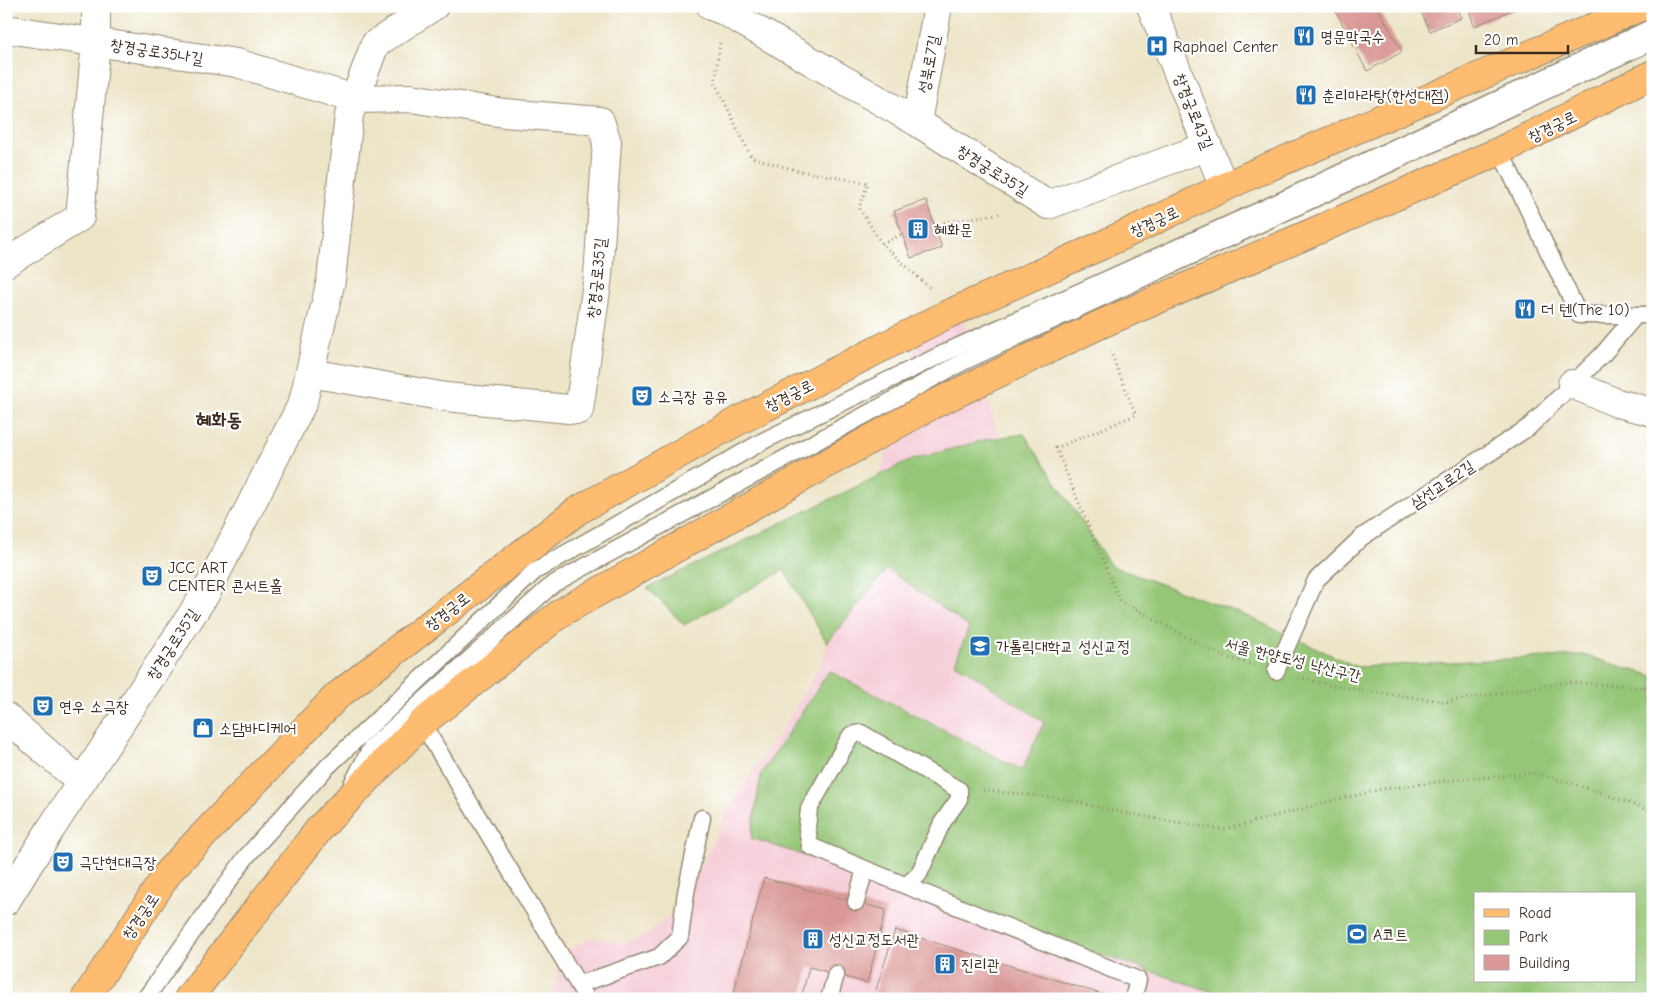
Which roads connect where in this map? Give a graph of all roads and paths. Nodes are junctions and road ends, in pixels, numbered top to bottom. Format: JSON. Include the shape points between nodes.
{"nodes":[{"id":1,"x":96,"y":6,"type":"edge"},
{"id":2,"x":434,"y":6,"type":"edge"},
{"id":3,"x":938,"y":6,"type":"edge"},
{"id":4,"x":1152,"y":6,"type":"edge"},
{"id":5,"x":1620,"y":6,"type":"edge"},
{"id":6,"x":1643,"y":6,"type":"edge"},
{"id":7,"x":720,"y":8,"type":"edge"},
{"id":8,"x":1653,"y":27,"type":"edge"},
{"id":9,"x":6,"y":29,"type":"edge"},
{"id":10,"x":1585,"y":32,"type":"junction"},
{"id":11,"x":96,"y":41,"type":"junction"},
{"id":12,"x":1653,"y":41,"type":"edge"},
{"id":13,"x":1653,"y":74,"type":"edge"},
{"id":14,"x":354,"y":99,"type":"junction"},
{"id":15,"x":917,"y":122,"type":"junction"},
{"id":16,"x":1208,"y":146,"type":"junction"},
{"id":17,"x":1500,"y":151,"type":"junction"},
{"id":18,"x":1224,"y":187,"type":"junction"},
{"id":19,"x":1048,"y":205,"type":"junction"},
{"id":20,"x":934,"y":224,"type":"dead end"},
{"id":21,"x":902,"y":234,"type":"dead end"},
{"id":22,"x":882,"y":244,"type":"junction"},
{"id":23,"x":6,"y":262,"type":"edge"},
{"id":24,"x":946,"y":314,"type":"junction"},
{"id":25,"x":1636,"y":315,"type":"junction"},
{"id":26,"x":1653,"y":315,"type":"edge"},
{"id":27,"x":1110,"y":350,"type":"dead end"},
{"id":28,"x":310,"y":373,"type":"junction"},
{"id":29,"x":1572,"y":384,"type":"junction"},
{"id":30,"x":1653,"y":412,"type":"edge"},
{"id":31,"x":1276,"y":671,"type":"junction"},
{"id":32,"x":1653,"y":688,"type":"edge"},
{"id":33,"x":6,"y":716,"type":"edge"},
{"id":34,"x":422,"y":723,"type":"junction"},
{"id":35,"x":81,"y":782,"type":"junction"},
{"id":36,"x":959,"y":799,"type":"junction"},
{"id":37,"x":341,"y":806,"type":"junction"},
{"id":38,"x":1653,"y":812,"type":"edge"},
{"id":39,"x":702,"y":818,"type":"dead end"},
{"id":40,"x":865,"y":868,"type":"junction"},
{"id":41,"x":906,"y":886,"type":"junction"},
{"id":42,"x":7,"y":899,"type":"edge"},
{"id":43,"x":856,"y":902,"type":"dead end"},
{"id":44,"x":836,"y":974,"type":"dead end"},
{"id":45,"x":580,"y":984,"type":"junction"},
{"id":46,"x":85,"y":999,"type":"edge"},
{"id":47,"x":145,"y":999,"type":"edge"},
{"id":48,"x":188,"y":999,"type":"edge"},
{"id":49,"x":587,"y":999,"type":"edge"},
{"id":50,"x":829,"y":999,"type":"edge"},
{"id":51,"x":1133,"y":999,"type":"edge"}],
"edges":[{"from":1,"to":11,"type":"street"},
{"from":2,"to":14,"type":"street","name":"창경궁로35길","via":[[375,44]]},
{"from":3,"to":15,"type":"street","name":"성북로7길"},
{"from":4,"to":16,"type":"street","name":"창경궁로43길"},
{"from":5,"to":10,"type":"main road"},
{"from":6,"to":10,"type":"main road","name":"창경궁로"},
{"from":7,"to":15,"type":"street","name":"창경궁로35길"},
{"from":7,"to":22,"type":"path","via":[[715,82],[752,157],[794,170],[868,184],[859,208]]},
{"from":8,"to":47,"type":"lane","via":[[1272,205],[957,347],[765,440],[535,571],[328,766],[246,857]]},
{"from":9,"to":11,"type":"street"},
{"from":10,"to":18,"type":"main road","name":"창경궁로"},
{"from":11,"to":14,"type":"street","name":"창경궁로35나길","via":[[237,63]]},
{"from":11,"to":23,"type":"street","name":"창경궁로35나길","via":[[80,217]]},
{"from":12,"to":37,"type":"lane","via":[[963,362],[553,584],[371,748]]},
{"from":13,"to":17,"type":"main road","name":"창경궁로"},
{"from":14,"to":28,"type":"street","name":"창경궁로35길","via":[[349,115],[331,280]]},
{"from":14,"to":28,"type":"street","name":"창경궁로35길","via":[[411,98],[504,112],[600,121],[607,142],[598,266],[579,410],[446,397]]},
{"from":15,"to":19,"type":"street","name":"창경궁로35길"},
{"from":16,"to":18,"type":"street","name":"창경궁로43길"},
{"from":16,"to":19,"type":"street"},
{"from":17,"to":25,"type":"lane","via":[[1579,314]]},
{"from":17,"to":34,"type":"main road","name":"창경궁로","via":[[1099,325],[930,406],[562,612]]},
{"from":18,"to":24,"type":"main road","name":"창경궁로"},
{"from":19,"to":20,"type":"path"},
{"from":21,"to":22,"type":"path"},
{"from":22,"to":24,"type":"path","via":[[930,286]]},
{"from":24,"to":46,"type":"main road","name":"창경궁로","via":[[736,422],[576,512],[338,696],[170,870]]},
{"from":25,"to":26,"type":"lane"},
{"from":25,"to":29,"type":"lane","name":"삼선교로2길"},
{"from":27,"to":31,"type":"path","name":"서울 한양도성 낙산구간","via":[[1136,414],[1056,448],[1120,601],[1224,657]]},
{"from":28,"to":35,"type":"street","name":"창경궁로35길","via":[[303,402],[206,593]]},
{"from":29,"to":30,"type":"street","via":[[1625,406]]},
{"from":29,"to":31,"type":"lane","name":"삼선교로2길","via":[[1529,427],[1362,538],[1316,580]]},
{"from":31,"to":32,"type":"path","name":"서울 한양도성 낙산구간","via":[[1333,686],[1446,702],[1568,682]]},
{"from":33,"to":35,"type":"street"},
{"from":34,"to":37,"type":"main road","name":"창경궁로"},
{"from":34,"to":45,"type":"lane"},
{"from":35,"to":42,"type":"street","name":"창경궁로35길"},
{"from":36,"to":38,"type":"path","via":[[986,789],[1066,799],[1118,812],[1224,830],[1383,789],[1535,773]]},
{"from":36,"to":40,"type":"lane","via":[[959,790],[862,733],[850,735],[809,809],[808,836],[810,846]]},
{"from":36,"to":41,"type":"lane","via":[[942,823],[919,874]]},
{"from":37,"to":48,"type":"main road","name":"창경궁로","via":[[320,828]]},
{"from":39,"to":45,"type":"lane","via":[[680,937],[659,957]]},
{"from":40,"to":41,"type":"lane"},
{"from":40,"to":43,"type":"lane"},
{"from":41,"to":51,"type":"lane","via":[[1138,980]]},
{"from":44,"to":50,"type":"lane"},
{"from":45,"to":49,"type":"lane"}]}
